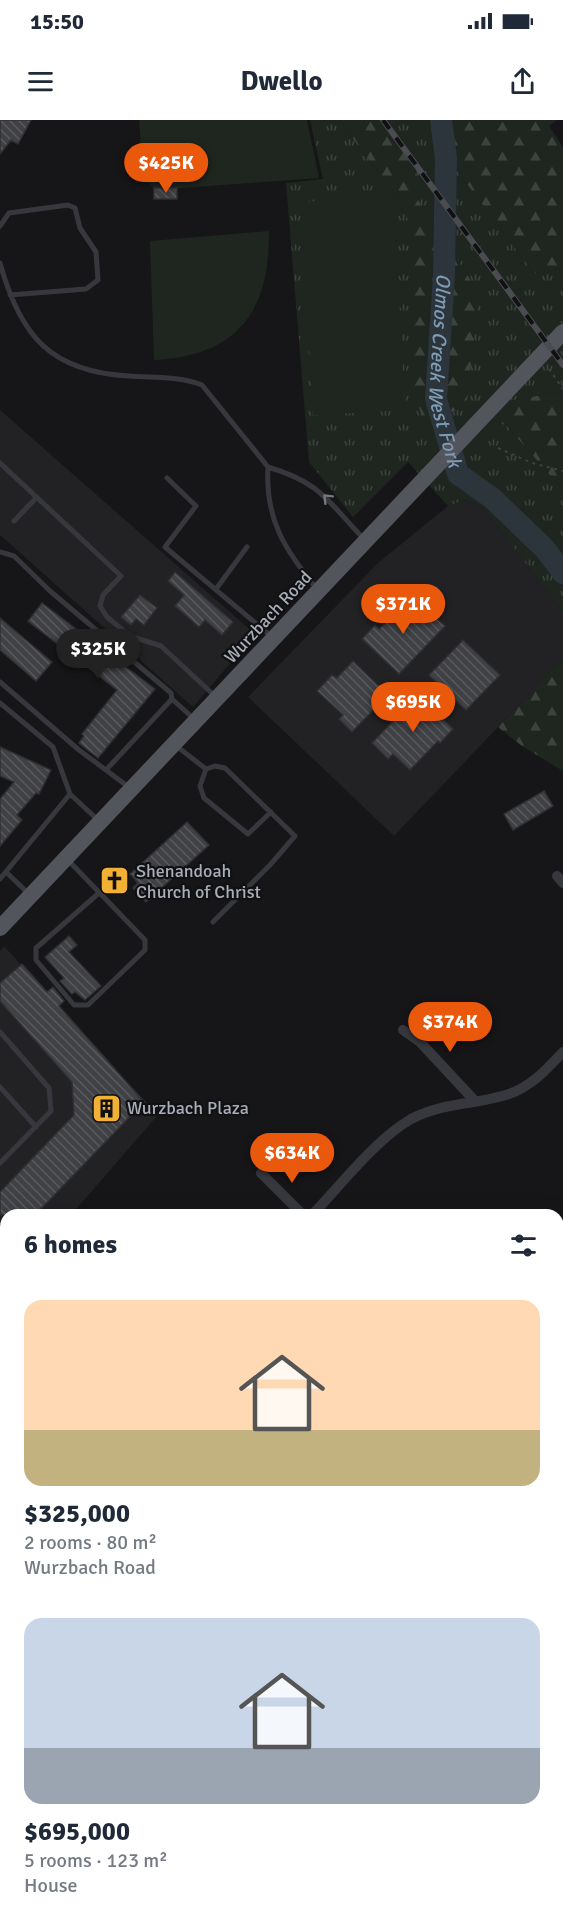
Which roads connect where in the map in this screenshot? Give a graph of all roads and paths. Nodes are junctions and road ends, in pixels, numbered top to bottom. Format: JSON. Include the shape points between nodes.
{"nodes":[{"id":1,"x":0,"y":226,"type":"edge"},
{"id":2,"x":0,"y":263,"type":"edge"},
{"id":3,"x":10,"y":295,"type":"junction"},
{"id":4,"x":563,"y":332,"type":"edge"},
{"id":5,"x":540,"y":358,"type":"junction"},
{"id":6,"x":563,"y":389,"type":"edge"},
{"id":7,"x":498,"y":448,"type":"dead end"},
{"id":8,"x":0,"y":463,"type":"edge"},
{"id":9,"x":268,"y":467,"type":"junction"},
{"id":10,"x":563,"y":471,"type":"edge"},
{"id":11,"x":167,"y":478,"type":"dead end"},
{"id":12,"x":37,"y":497,"type":"junction"},
{"id":13,"x":14,"y":521,"type":"dead end"},
{"id":14,"x":366,"y":541,"type":"junction"},
{"id":15,"x":247,"y":547,"type":"dead end"},
{"id":16,"x":0,"y":552,"type":"edge"},
{"id":17,"x":216,"y":589,"type":"junction"},
{"id":18,"x":319,"y":591,"type":"junction"},
{"id":19,"x":274,"y":639,"type":"junction"},
{"id":20,"x":0,"y":682,"type":"edge"},
{"id":21,"x":217,"y":698,"type":"junction"},
{"id":22,"x":172,"y":699,"type":"junction"},
{"id":23,"x":0,"y":702,"type":"edge"},
{"id":24,"x":196,"y":721,"type":"junction"},
{"id":25,"x":174,"y":744,"type":"junction"},
{"id":26,"x":206,"y":769,"type":"junction"},
{"id":27,"x":106,"y":770,"type":"junction"},
{"id":28,"x":132,"y":789,"type":"junction"},
{"id":29,"x":70,"y":795,"type":"junction"},
{"id":30,"x":271,"y":812,"type":"junction"},
{"id":31,"x":100,"y":822,"type":"junction"},
{"id":32,"x":66,"y":858,"type":"junction"},
{"id":33,"x":6,"y":872,"type":"junction"},
{"id":34,"x":0,"y":879,"type":"edge"},
{"id":35,"x":99,"y":893,"type":"junction"},
{"id":36,"x":30,"y":896,"type":"junction"},
{"id":37,"x":213,"y":922,"type":"dead end"},
{"id":38,"x":0,"y":928,"type":"edge"},
{"id":39,"x":403,"y":1030,"type":"dead end"},
{"id":40,"x":0,"y":1032,"type":"edge"},
{"id":41,"x":563,"y":1052,"type":"edge"},
{"id":42,"x":0,"y":1087,"type":"edge"},
{"id":43,"x":474,"y":1100,"type":"junction"},
{"id":44,"x":36,"y":1126,"type":"junction"},
{"id":45,"x":0,"y":1163,"type":"edge"},
{"id":46,"x":261,"y":1173,"type":"dead end"},
{"id":47,"x":297,"y":1209,"type":"edge"},
{"id":48,"x":318,"y":1209,"type":"edge"}],
"edges":[{"from":1,"to":3,"type":"lane","via":[[9,213],[68,205],[75,208],[80,228],[96,252],[95,285]]},
{"from":2,"to":3,"type":"lane"},
{"from":3,"to":9,"type":"lane","via":[[30,332],[54,357],[73,367],[109,375],[186,379],[202,385]]},
{"from":4,"to":5,"type":"main road","name":"Wurzbach Road"},
{"from":5,"to":6,"type":"path"},
{"from":5,"to":14,"type":"main road","name":"Wurzbach Road"},
{"from":7,"to":10,"type":"path"},
{"from":8,"to":12,"type":"lane"},
{"from":14,"to":9,"type":"lane","one_way":true,"via":[[327,496],[292,474]]},
{"from":9,"to":18,"type":"lane","via":[[266,493],[279,536]]},
{"from":11,"to":17,"type":"lane","via":[[196,506],[165,547]]},
{"from":12,"to":13,"type":"lane"},
{"from":12,"to":21,"type":"lane","via":[[121,576],[104,595],[100,606],[107,617],[130,636],[161,646]]},
{"from":14,"to":18,"type":"main road","name":"Wurzbach Road"},
{"from":15,"to":17,"type":"lane"},
{"from":16,"to":22,"type":"lane","via":[[14,556],[171,693]]},
{"from":17,"to":19,"type":"lane"},
{"from":18,"to":19,"type":"main road","name":"Wurzbach Road"},
{"from":19,"to":21,"type":"main road","name":"Wurzbach Road"},
{"from":20,"to":27,"type":"lane"},
{"from":21,"to":24,"type":"main road","name":"Wurzbach Road"},
{"from":22,"to":24,"type":"lane"},
{"from":22,"to":27,"type":"lane"},
{"from":23,"to":29,"type":"lane","via":[[53,747]]},
{"from":24,"to":25,"type":"main road","name":"Wurzbach Road"},
{"from":25,"to":26,"type":"lane"},
{"from":25,"to":28,"type":"main road","name":"Wurzbach Road"},
{"from":26,"to":30,"type":"lane","via":[[225,768]]},
{"from":26,"to":30,"type":"lane","via":[[200,786],[204,798],[248,834]]},
{"from":27,"to":28,"type":"lane"},
{"from":28,"to":31,"type":"main road","name":"Wurzbach Road"},
{"from":29,"to":31,"type":"lane"},
{"from":29,"to":33,"type":"lane"},
{"from":30,"to":37,"type":"lane","via":[[295,836]]},
{"from":31,"to":32,"type":"main road","name":"Wurzbach Road"},
{"from":32,"to":35,"type":"lane"},
{"from":32,"to":36,"type":"main road","name":"Wurzbach Road"},
{"from":33,"to":34,"type":"lane"},
{"from":33,"to":36,"type":"lane"},
{"from":35,"to":35,"type":"lane","via":[[145,940],[145,950],[88,1005],[74,1005],[36,960],[36,948]]},
{"from":36,"to":38,"type":"main road","name":"Wurzbach Road"},
{"from":39,"to":43,"type":"street","via":[[420,1042]]},
{"from":40,"to":44,"type":"lane","via":[[49,1088],[51,1111]]},
{"from":41,"to":43,"type":"street","via":[[527,1086],[509,1094]]},
{"from":42,"to":44,"type":"lane"},
{"from":43,"to":48,"type":"street","via":[[444,1105],[411,1119],[375,1149]]},
{"from":44,"to":45,"type":"lane"},
{"from":46,"to":47,"type":"street"}]}
